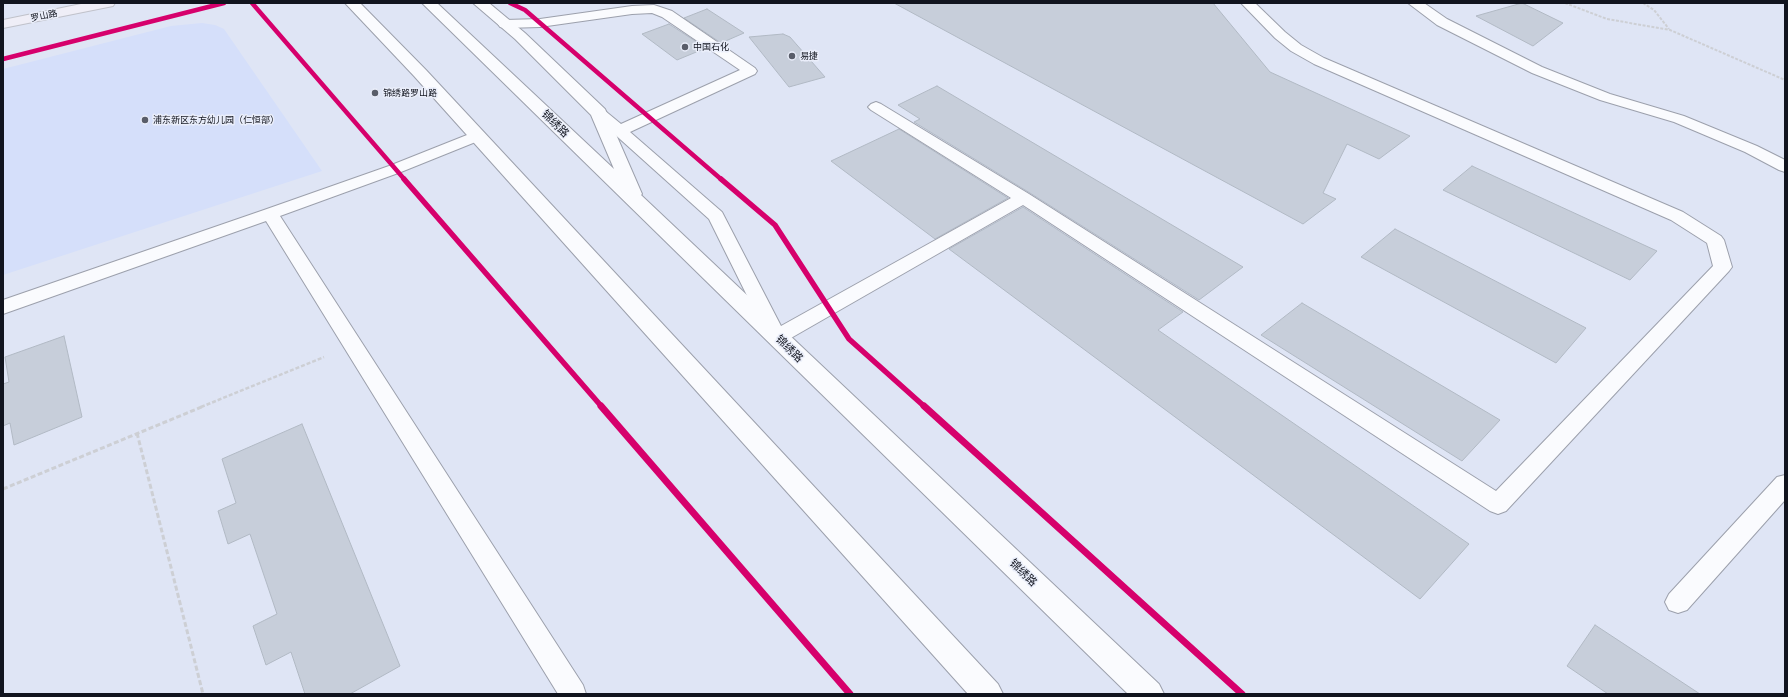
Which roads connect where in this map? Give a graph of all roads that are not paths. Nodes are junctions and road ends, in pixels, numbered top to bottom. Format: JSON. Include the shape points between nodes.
{"nodes":[{"id":1,"x":108,"y":3,"type":"edge"},
{"id":2,"x":429,"y":3,"type":"edge"},
{"id":3,"x":480,"y":3,"type":"edge"},
{"id":4,"x":1248,"y":3,"type":"edge"},
{"id":5,"x":1415,"y":3,"type":"edge"},
{"id":6,"x":350,"y":5,"type":"edge"},
{"id":7,"x":3,"y":24,"type":"edge"},
{"id":8,"x":505,"y":24,"type":"junction"},
{"id":9,"x":876,"y":107,"type":"dead end"},
{"id":10,"x":599,"y":113,"type":"junction"},
{"id":11,"x":619,"y":131,"type":"junction"},
{"id":12,"x":477,"y":136,"type":"junction"},
{"id":13,"x":1785,"y":167,"type":"edge"},
{"id":14,"x":1023,"y":198,"type":"junction"},
{"id":15,"x":637,"y":203,"type":"junction"},
{"id":16,"x":270,"y":214,"type":"junction"},
{"id":17,"x":3,"y":307,"type":"edge"},
{"id":18,"x":777,"y":337,"type":"junction"},
{"id":19,"x":1785,"y":484,"type":"edge"},
{"id":20,"x":1678,"y":602,"type":"dead end"},
{"id":21,"x":573,"y":694,"type":"edge"},
{"id":22,"x":988,"y":694,"type":"edge"},
{"id":23,"x":1149,"y":694,"type":"edge"}],
"edges":[{"from":1,"to":7,"type":"main road","name":"罗山路"},
{"from":2,"to":15,"type":"main road","name":"锦绣路"},
{"from":3,"to":8,"type":"main road"},
{"from":4,"to":14,"type":"lane","via":[[1280,35],[1319,61],[1677,216],[1715,240],[1723,267],[1498,504]]},
{"from":5,"to":13,"type":"lane","via":[[1442,22],[1536,70],[1606,97],[1679,118],[1751,149]]},
{"from":6,"to":12,"type":"main road","via":[[420,73]]},
{"from":8,"to":10,"type":"main road"},
{"from":8,"to":11,"type":"lane","via":[[540,23],[654,9],[667,14],[750,71]]},
{"from":9,"to":14,"type":"lane"},
{"from":10,"to":11,"type":"lane"},
{"from":10,"to":15,"type":"main road"},
{"from":11,"to":18,"type":"lane","via":[[716,216]]},
{"from":12,"to":16,"type":"lane"},
{"from":12,"to":22,"type":"main road"},
{"from":14,"to":18,"type":"lane"},
{"from":15,"to":18,"type":"main road","name":"锦绣路"},
{"from":16,"to":17,"type":"lane"},
{"from":16,"to":21,"type":"lane"},
{"from":18,"to":23,"type":"main road","name":"锦绣路"},
{"from":19,"to":20,"type":"lane"}]}
